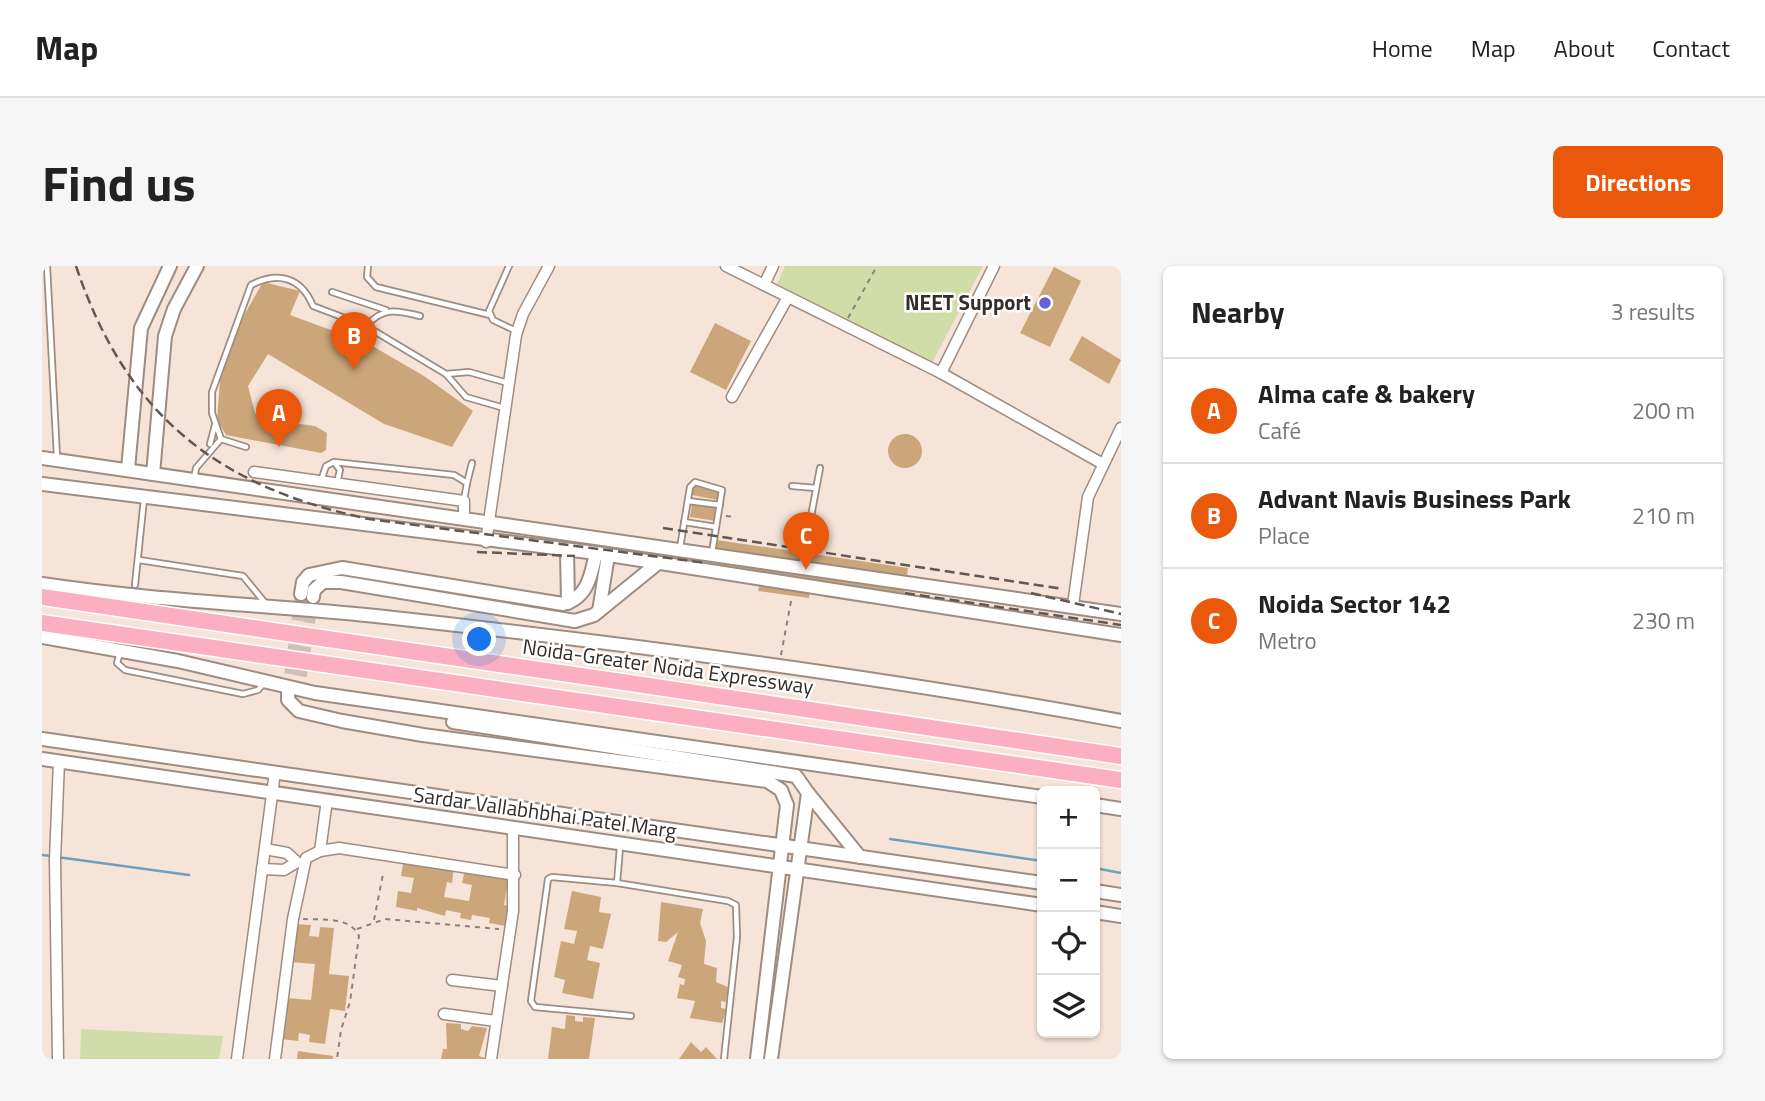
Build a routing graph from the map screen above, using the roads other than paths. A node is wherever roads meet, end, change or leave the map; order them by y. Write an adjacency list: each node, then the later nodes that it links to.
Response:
1 (47, 266): 28 (lane)
2 (170, 266): 33 (street)
3 (197, 266): 35 (street)
4 (368, 266): 14 (lane)
5 (509, 266): 14 (lane)
6 (549, 266): 17 (street)
7 (726, 266): 10 (street)
8 (773, 266): 10 (street)
9 (993, 266): 18 (street)
10 (764, 285): 12 (street)
11 (332, 292): 13 (lane)
12 (788, 297): 18 (street); 21 (street)
13 (387, 310): 15 (lane); 16 (lane)
14 (490, 315): 17 (lane)
15 (420, 316)
16 (366, 326): 19 (lane); 23 (lane)
17 (517, 332): 20 (street)
18 (941, 373): 31 (street)
19 (446, 374): 20 (lane); 22 (lane)
20 (509, 383): 22 (street)
21 (732, 397)
22 (505, 408): 48 (street)
23 (215, 424): 25 (lane); 26 (lane)
24 (1121, 428): 31 (street)
25 (221, 439): 27 (lane); 36 (lane)
26 (210, 444)
27 (246, 447)
28 (50, 459): 33 (street)
29 (334, 462): 37 (lane); 38 (lane); 40 (lane)
30 (472, 463): 38 (lane)
31 (1102, 464): 65 (street)
32 (820, 468): 42 (lane)
33 (128, 469): 35 (street)
34 (254, 472): 37 (street)
35 (153, 474): 36 (street)
36 (194, 480): 47 (street)
37 (321, 481): 40 (street)
38 (467, 483): 44 (lane)
39 (47, 484): 43 (street)
40 (337, 484): 44 (street)
41 (792, 486): 42 (lane)
42 (816, 488): 58 (lane)
43 (144, 494): 51 (street); 56 (lane)
44 (464, 501): 47 (street)
45 (688, 501): 46 (lane); 46 (lane); 49 (lane)
46 (720, 505): 50 (lane)
47 (464, 517): 48 (street)
48 (489, 520): 51 (street); 52 (street)
49 (684, 522): 50 (lane); 52 (lane)
50 (716, 527): 54 (lane)
51 (486, 542): 53 (street)
52 (680, 548): 54 (street)
53 (567, 551): 55 (street); 63 (street)
54 (712, 553): 58 (street)
55 (602, 554): 57 (street); 63 (street); 66 (street)
56 (139, 560): 60 (lane); 64 (lane)
57 (658, 563): 66 (street); 70 (street)
58 (802, 566): 65 (street)
59 (42, 584): 61 (street)
60 (135, 585)
61 (64, 594): 62 (highway, Noida-Greater Noida Expressway); 64 (street); 76 (highway, Noida-Greater Noida Expressway)
62 (42, 597)
63 (568, 603): 66 (street)
64 (266, 604): 74 (street)
65 (1073, 606): 67 (street)
66 (599, 611)
67 (1121, 614)
68 (42, 623): 69 (highway)
69 (62, 633): 71 (street); 73 (street); 79 (highway)
70 (1121, 635)
71 (42, 637)
72 (119, 656): 73 (lane)
73 (264, 682): 82 (street)
74 (1121, 721)
75 (48, 740): 78 (street, Sardar Vallabhbhai Patel Marg)
76 (1121, 756)
77 (52, 761): 80 (street, Sardar Vallabhbhai Patel Marg); 110 (street)
78 (275, 772): 80 (street); 88 (street, Sardar Vallabhbhai Patel Marg)
79 (1121, 780)
80 (272, 792): 83 (street, Sardar Vallabhbhai Patel Marg); 89 (street)
81 (808, 793): 88 (street); 90 (street); 92 (street)
82 (1037, 796)
83 (327, 800): 86 (street, Sardar Vallabhbhai Patel Marg); 91 (street)
84 (1100, 806): 85 (street)
85 (1121, 809)
86 (513, 829): 87 (street, Sardar Vallabhbhai Patel Marg); 97 (street)
87 (621, 842): 94 (street, Sardar Vallabhbhai Patel Marg); 99 (lane)
88 (785, 846): 90 (street, Sardar Vallabhbhai Patel Marg); 94 (street)
89 (265, 849): 93 (street); 95 (street)
90 (800, 849): 92 (street, Sardar Vallabhbhai Patel Marg); 96 (street)
91 (320, 851): 93 (street); 97 (street)
92 (860, 857): 98 (street, Sardar Vallabhbhai Patel Marg)
93 (300, 862): 95 (street); 112 (street)
94 (782, 867): 96 (street, Sardar Vallabhbhai Patel Marg); 115 (street)
95 (262, 869): 111 (street)
96 (797, 869): 102 (street, Sardar Vallabhbhai Patel Marg); 116 (street)
97 (515, 874): 106 (street)
98 (1037, 882)
99 (617, 883): 108 (lane); 114 (lane)
100 (1100, 892): 101 (street)
101 (1121, 895)
102 (1037, 904)
103 (1100, 913): 104 (street)
104 (1121, 916)
105 (452, 980): 106 (street)
106 (502, 986): 109 (street)
107 (444, 1014): 109 (street)
108 (631, 1016)
109 (496, 1021): 113 (street)
110 (58, 1059)
111 (237, 1059)
112 (275, 1059)
113 (491, 1059)
114 (724, 1059)
115 (757, 1059)
116 (771, 1059)

